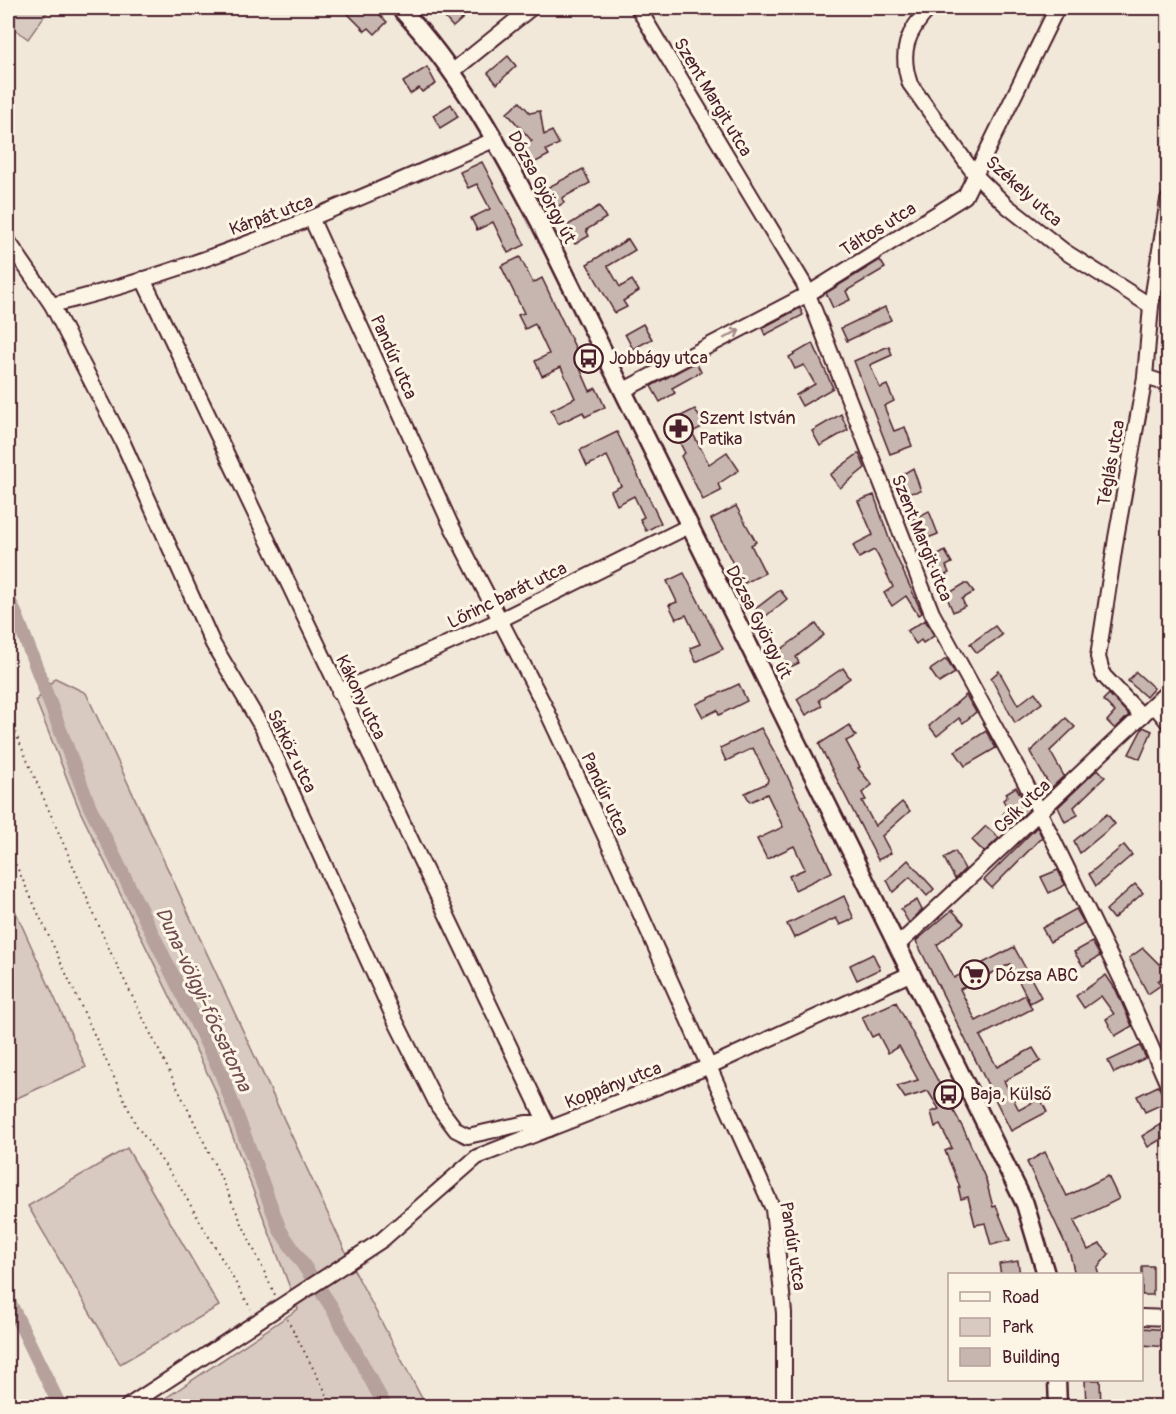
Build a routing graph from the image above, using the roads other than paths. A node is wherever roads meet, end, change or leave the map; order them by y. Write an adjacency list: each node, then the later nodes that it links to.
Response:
1 (400, 8): 6 (main road, Dózsa György út)
2 (531, 8): 6 (street)
3 (638, 8): 13 (street, Szent Margit utca)
4 (930, 8): 8 (street, Székely utca)
5 (1057, 8): 8 (street, Táltos utca)
6 (453, 71): 7 (main road, Dózsa György út)
7 (496, 139): 10 (street, Kárpát utca); 18 (main road, Dózsa György út)
8 (976, 176): 13 (street, Táltos utca); 15 (street, Székely utca)
9 (1168, 200): 15 (street, Téglás utca)
10 (312, 220): 12 (street, Kárpát utca); 20 (street, Pandúr utca)
11 (8, 241): 14 (street)
12 (142, 279): 14 (street, Kárpát utca); 22 (street, Kákony utca)
13 (808, 294): 18 (street, Táltos utca, one-way to 13); 26 (street, Szent Margit utca)
14 (52, 305): 31 (street, Sárköz utca)
15 (1151, 306): 16 (street, Téglás utca)
16 (1145, 377): 17 (street); 24 (street, Téglás utca)
17 (1168, 384)
18 (624, 390): 19 (main road, Dózsa György út)
19 (688, 526): 20 (street, Lőrinc barát utca); 27 (main road, Dózsa György út)
20 (500, 620): 22 (street, Lőrinc barát utca); 29 (street, Pandúr utca)
21 (1168, 691): 23 (street, Csík utca)
22 (339, 692): 31 (street, Kákony utca)
23 (1154, 705): 24 (street, Csík utca); 25 (street)
24 (1142, 716): 26 (street, Csík utca)
25 (1168, 722)
26 (1040, 814): 27 (street, Csík utca); 30 (street, Szent Margit utca)
27 (898, 945): 28 (main road, Dózsa György út)
28 (912, 973): 29 (street, Koppány utca); 32 (main road, Dózsa György út)
29 (710, 1066): 31 (street, Koppány utca); 37 (street, Pandúr utca)
30 (1168, 1085)
31 (547, 1126): 36 (street, Koppány utca)
32 (1045, 1273)
33 (1143, 1317): 34 (street)
34 (1168, 1318)
35 (1057, 1381): 38 (main road)
36 (128, 1407)
37 (784, 1407)
38 (1058, 1407)

